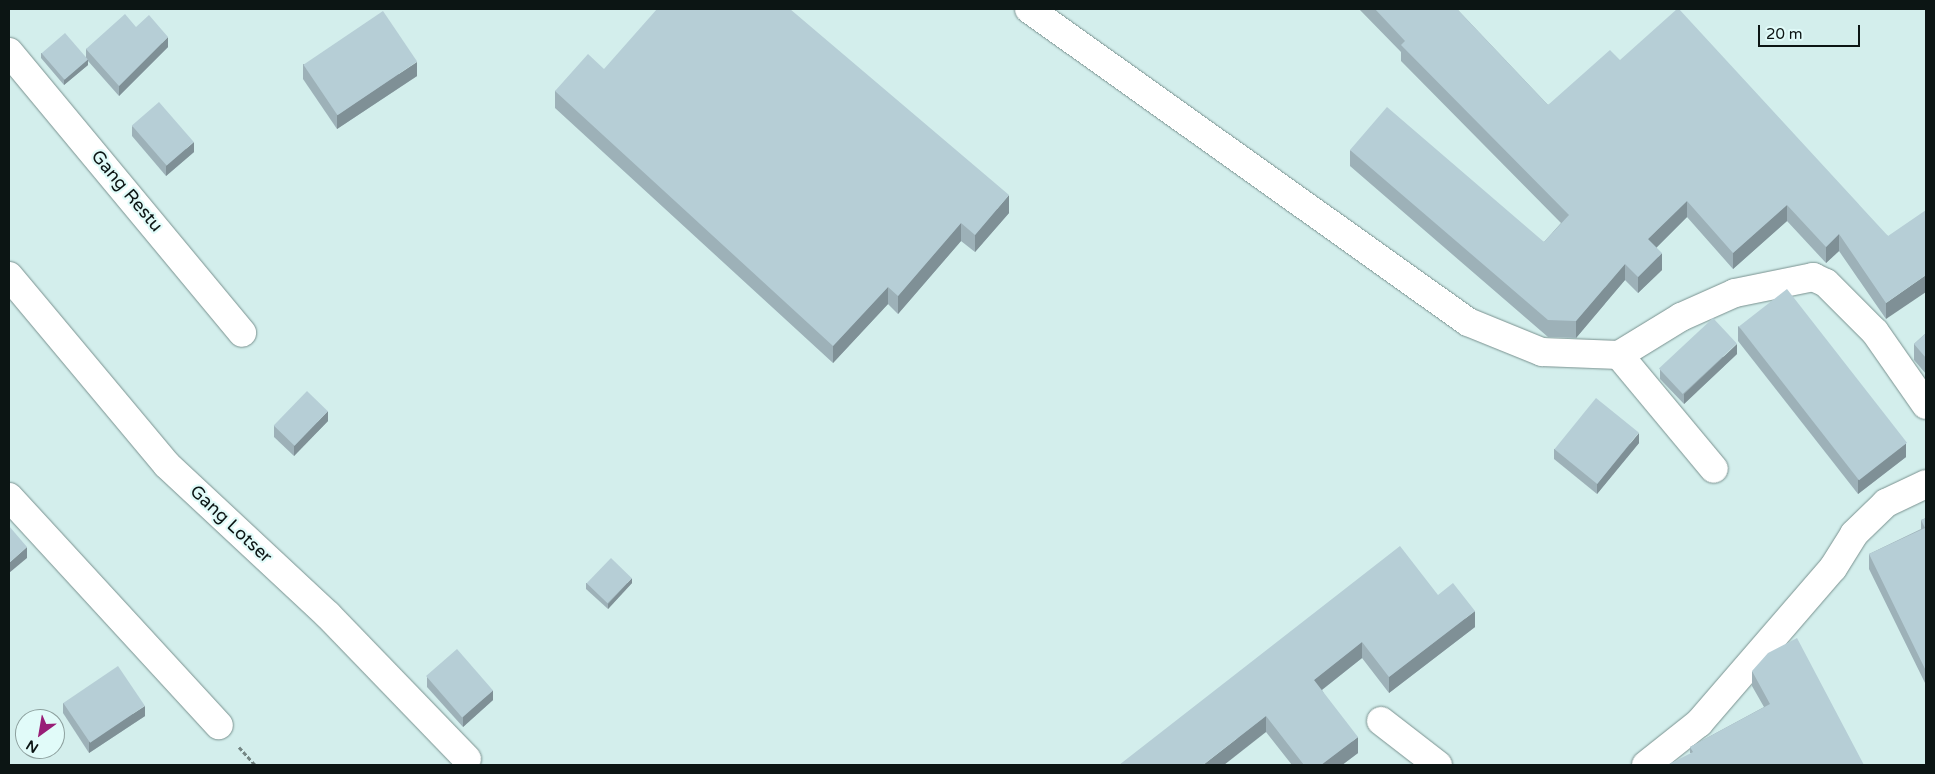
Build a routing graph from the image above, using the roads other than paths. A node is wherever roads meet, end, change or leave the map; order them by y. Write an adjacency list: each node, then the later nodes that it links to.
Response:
1 (1028, 9): 5 (street)
2 (9, 52): 4 (street, Gang Restu)
3 (9, 276): 12 (street, Gang Lotser)
4 (242, 333)
5 (1619, 355): 6 (street); 7 (street)
6 (1926, 405)
7 (1714, 468)
8 (1926, 484): 14 (street)
9 (9, 497): 11 (street)
10 (1382, 721): 13 (street)
11 (219, 725)
12 (467, 759)
13 (1438, 765)
14 (1646, 765)

